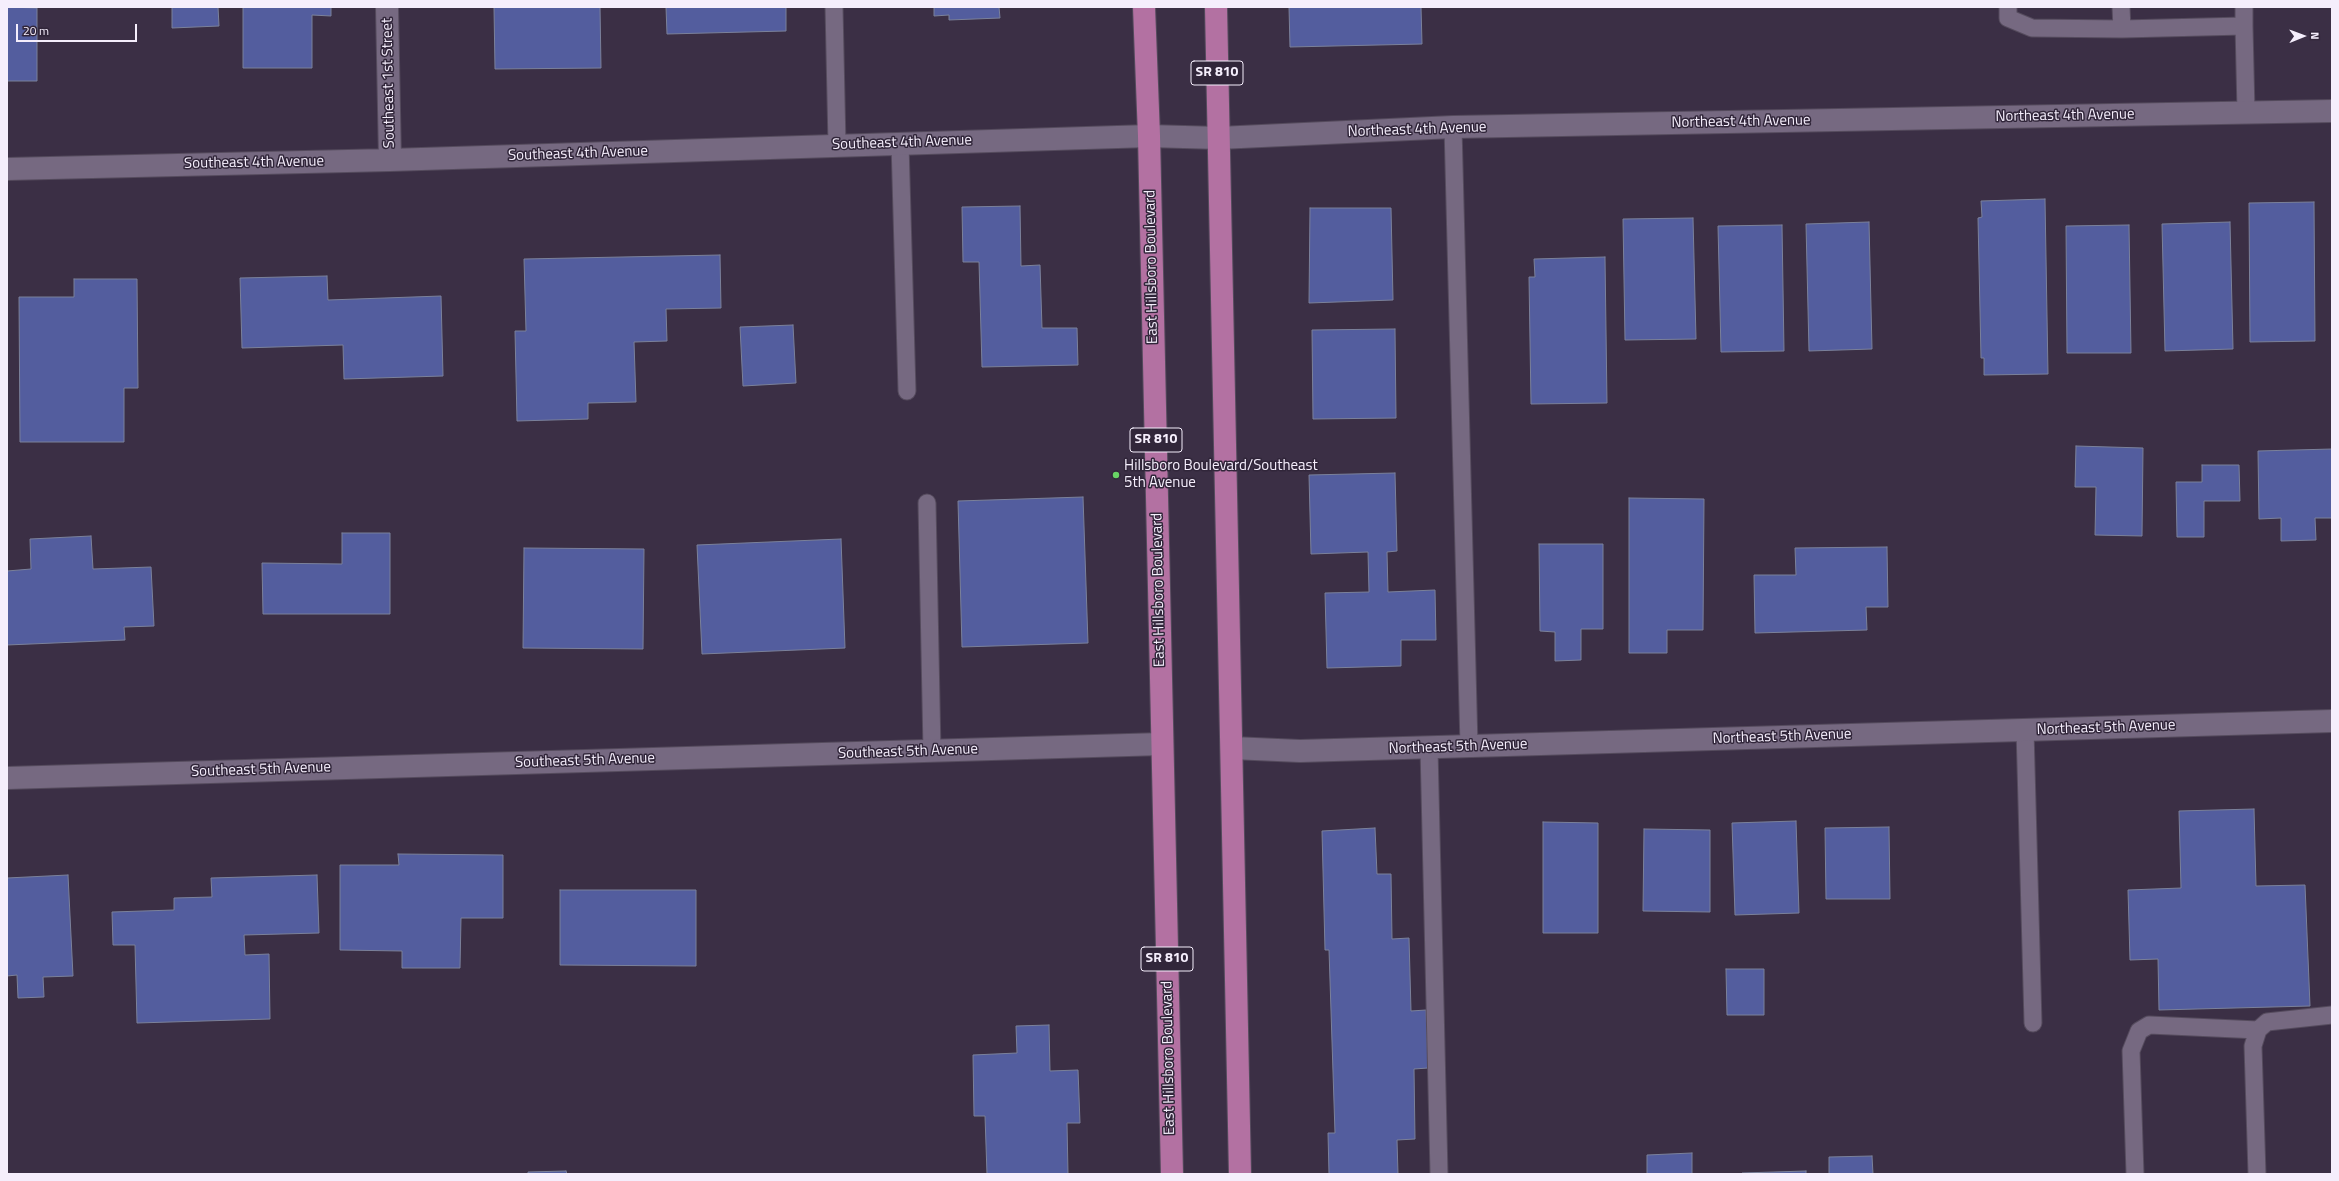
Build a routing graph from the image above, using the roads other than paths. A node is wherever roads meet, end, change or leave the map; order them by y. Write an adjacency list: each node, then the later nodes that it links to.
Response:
1 (387, 7): 17 (street, Southeast 1st Street)
2 (834, 7): 16 (lane)
3 (1144, 7): 13 (main road, East Hillsboro Boulevard / SR 810)
4 (1216, 7): 14 (main road, SR 810)
5 (2008, 7): 9 (lane)
6 (2122, 7): 9 (lane)
7 (2244, 7): 8 (lane)
8 (2244, 26): 9 (lane); 11 (lane)
9 (2122, 29)
10 (2332, 111): 11 (street, Northeast 4th Avenue)
11 (2246, 112): 12 (street, Northeast 4th Avenue)
12 (1454, 127): 14 (street, Northeast 4th Avenue); 24 (lane)
13 (1149, 136): 14 (street, Northeast 4th Avenue); 15 (street, Southeast 4th Avenue); 23 (main road, East Hillsboro Boulevard / SR 810)
14 (1219, 138): 25 (main road, SR 810)
15 (900, 142): 16 (street, Southeast 4th Avenue); 19 (lane)
16 (837, 145): 17 (street, Southeast 4th Avenue)
17 (390, 160): 18 (street, Southeast 4th Avenue)
18 (7, 169)
19 (907, 390)
20 (927, 503): 27 (lane)
21 (2332, 721): 22 (street, Northeast 5th Avenue)
22 (2025, 730): 24 (street, Northeast 5th Avenue); 30 (lane)
23 (1162, 744): 27 (street, Southeast 5th Avenue); 32 (main road, East Hillsboro Boulevard / SR 810)
24 (1469, 746): 26 (street, Northeast 5th Avenue)
25 (1232, 748): 26 (street, Northeast 5th Avenue); 33 (main road, SR 810)
26 (1429, 748): 34 (lane)
27 (932, 751): 28 (street, Southeast 5th Avenue)
28 (7, 778)
29 (2332, 1015): 31 (lane)
30 (2032, 1023)
31 (2258, 1030): 35 (lane); 36 (lane)
32 (1172, 1174)
33 (1240, 1174)
34 (1439, 1174)
35 (2135, 1174)
36 (2257, 1174)

